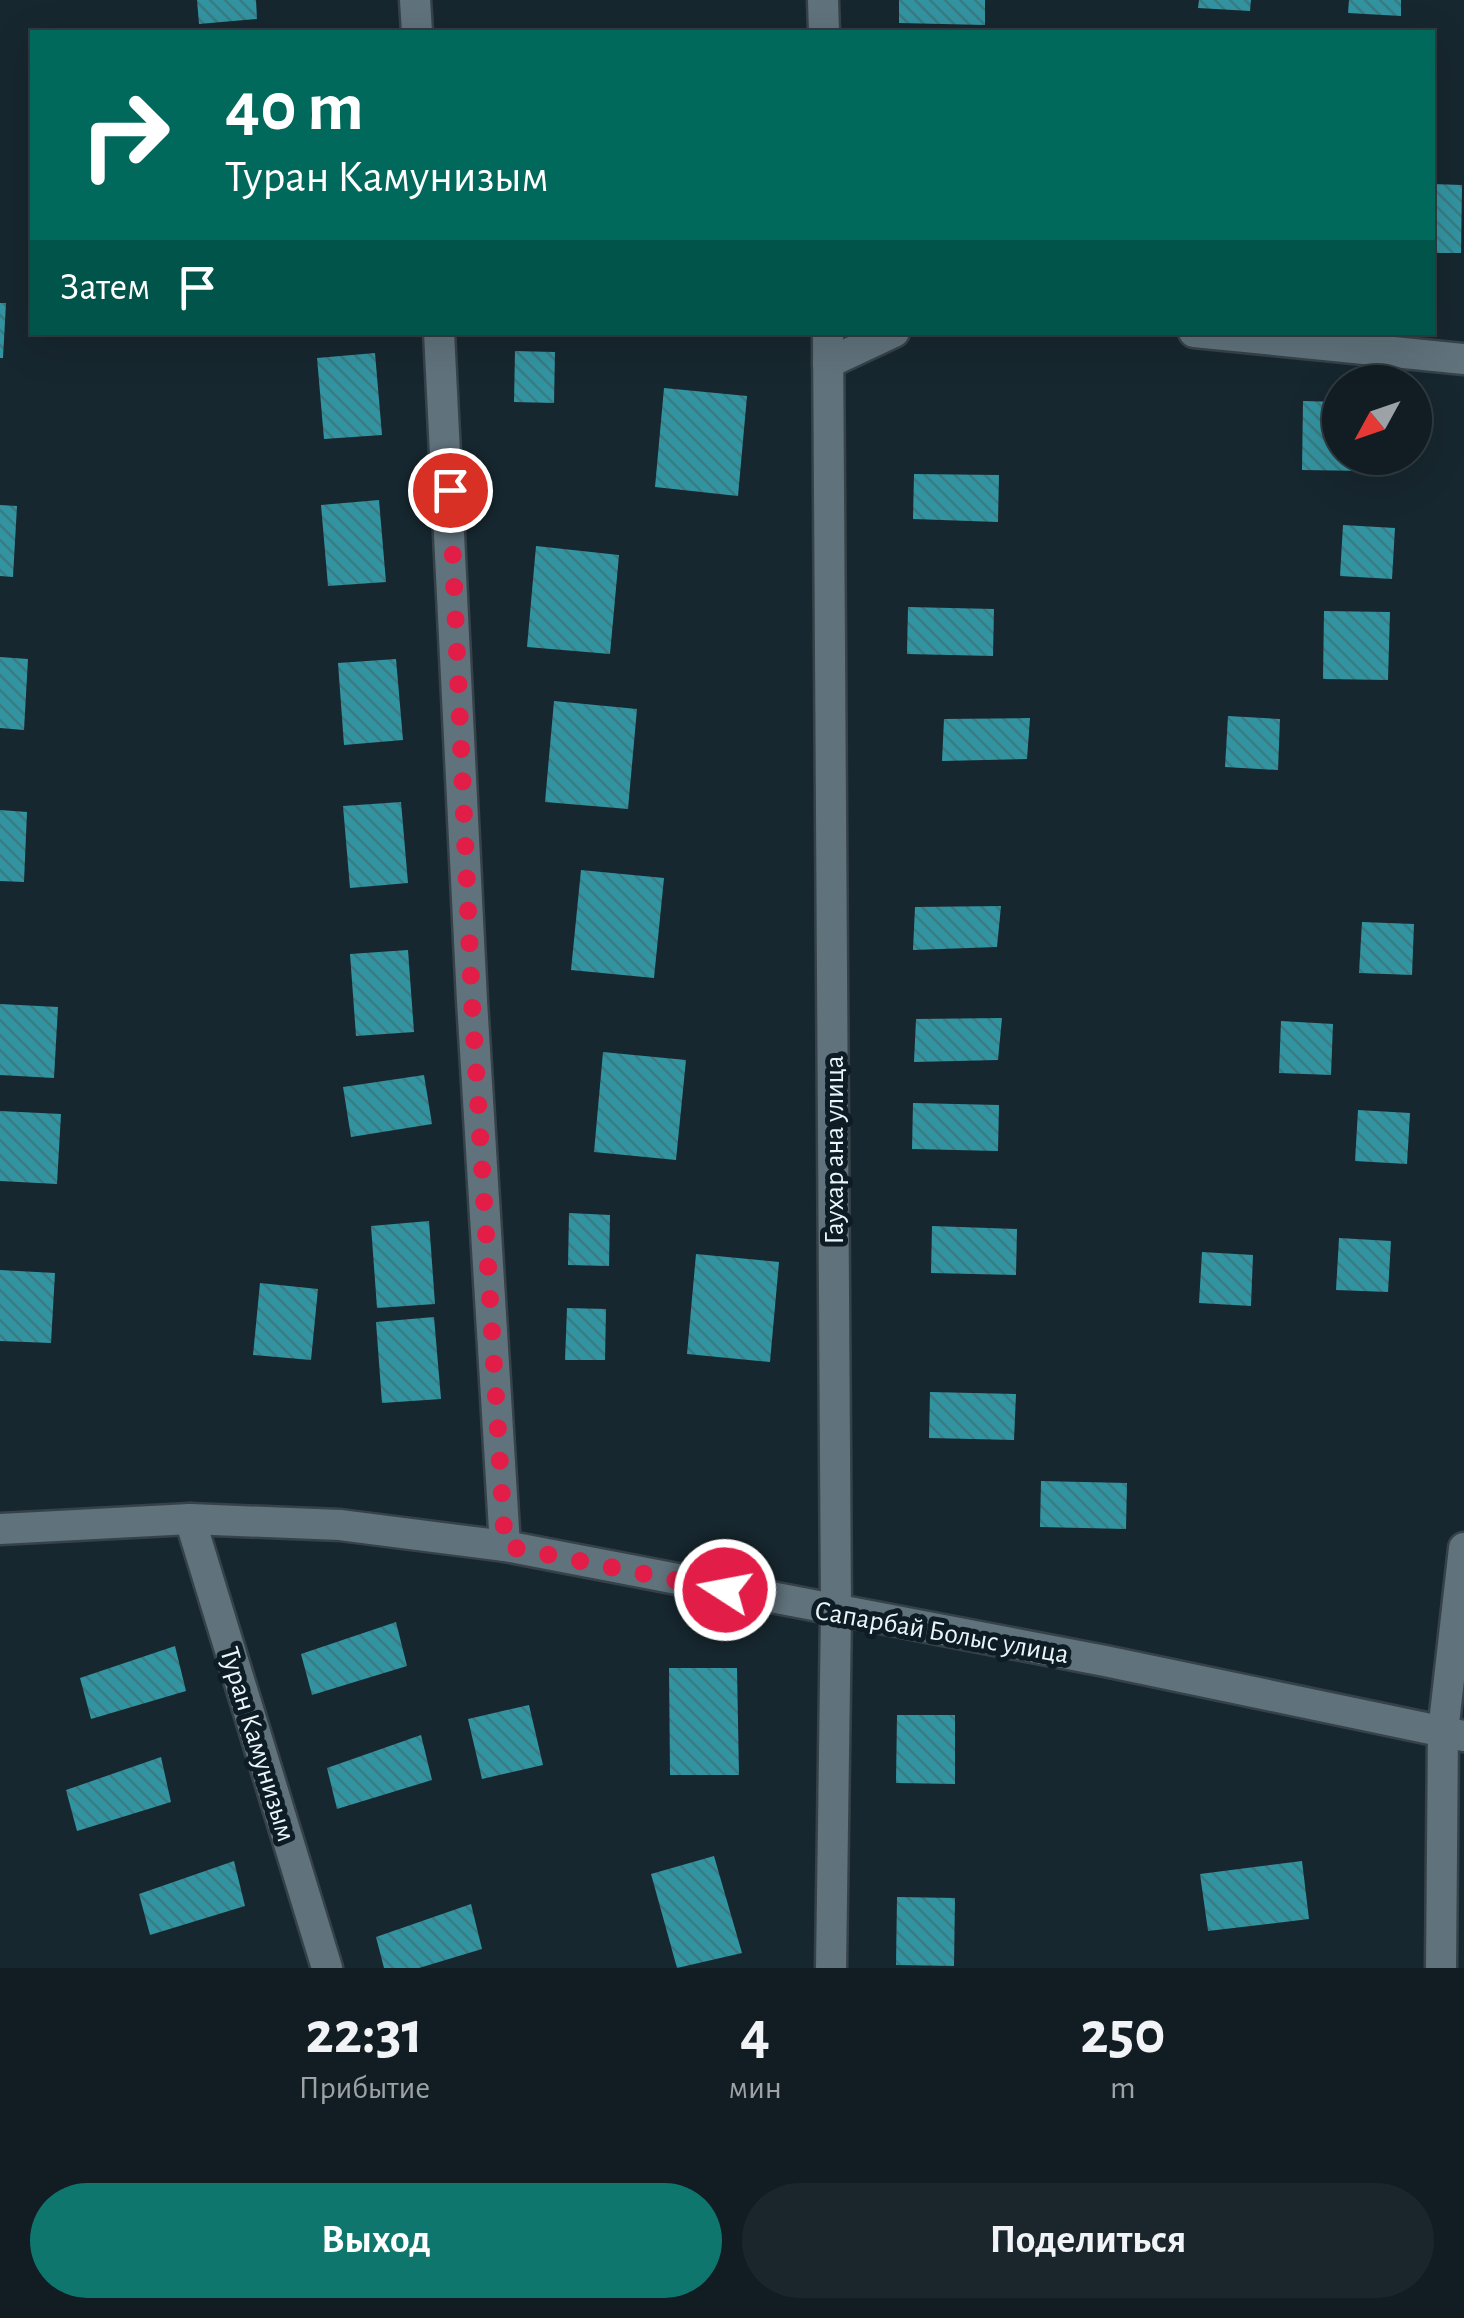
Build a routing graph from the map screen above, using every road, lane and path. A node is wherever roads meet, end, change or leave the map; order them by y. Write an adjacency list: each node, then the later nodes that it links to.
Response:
1 (415, 0): 3 (street)
2 (823, 0): 4 (street)
3 (417, 30)
4 (824, 30)
5 (439, 335): 12 (street)
6 (882, 335): 8 (street)
7 (1224, 335): 9 (street)
8 (828, 348): 14 (street, Гаухар ана улица)
9 (1464, 359)
10 (190, 1519): 11 (street, Сапарбай Болыс улица); 12 (street, Сапарбай Болыс улица); 16 (street, Туран Камунизым)
11 (0, 1529)
12 (505, 1546): 14 (street, Сапарбай Болыс улица)
13 (1464, 1548): 15 (street)
14 (836, 1612): 15 (street, Сапарбай Болыс улица); 17 (street, Гаухар ана улица)
15 (1454, 1734): 18 (street)
16 (327, 1968)
17 (831, 1968)
18 (1441, 1968)

